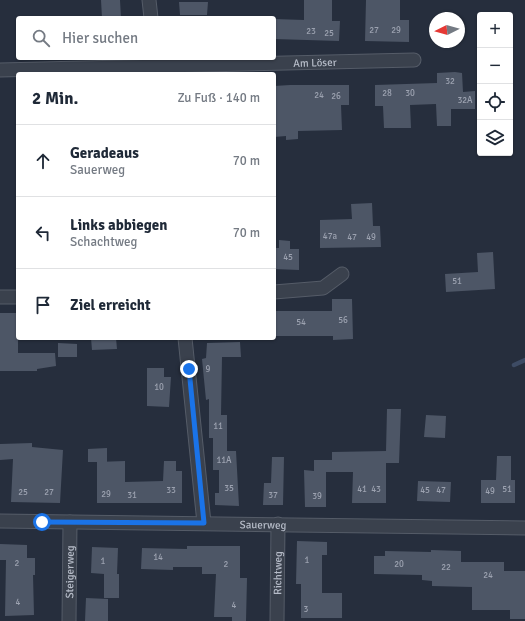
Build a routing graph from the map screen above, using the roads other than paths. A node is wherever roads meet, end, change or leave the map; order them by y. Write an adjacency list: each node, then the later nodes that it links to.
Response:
1 (150, 0): 2 (street)
2 (151, 16)
3 (414, 60): 4 (street, Am Löser)
4 (156, 66): 5 (street, Am Löser)
5 (0, 70)
6 (342, 274): 7 (street)
7 (276, 292)
8 (0, 297): 9 (street)
9 (16, 297)
10 (186, 340): 13 (street)
11 (0, 521): 12 (street, Sauerweg)
12 (70, 522): 13 (street, Sauerweg); 16 (street, Steigerweg)
13 (204, 523): 14 (street, Sauerweg)
14 (278, 524): 15 (street, Sauerweg); 17 (street, Richtweg)
15 (525, 528)
16 (69, 621)
17 (277, 621)

